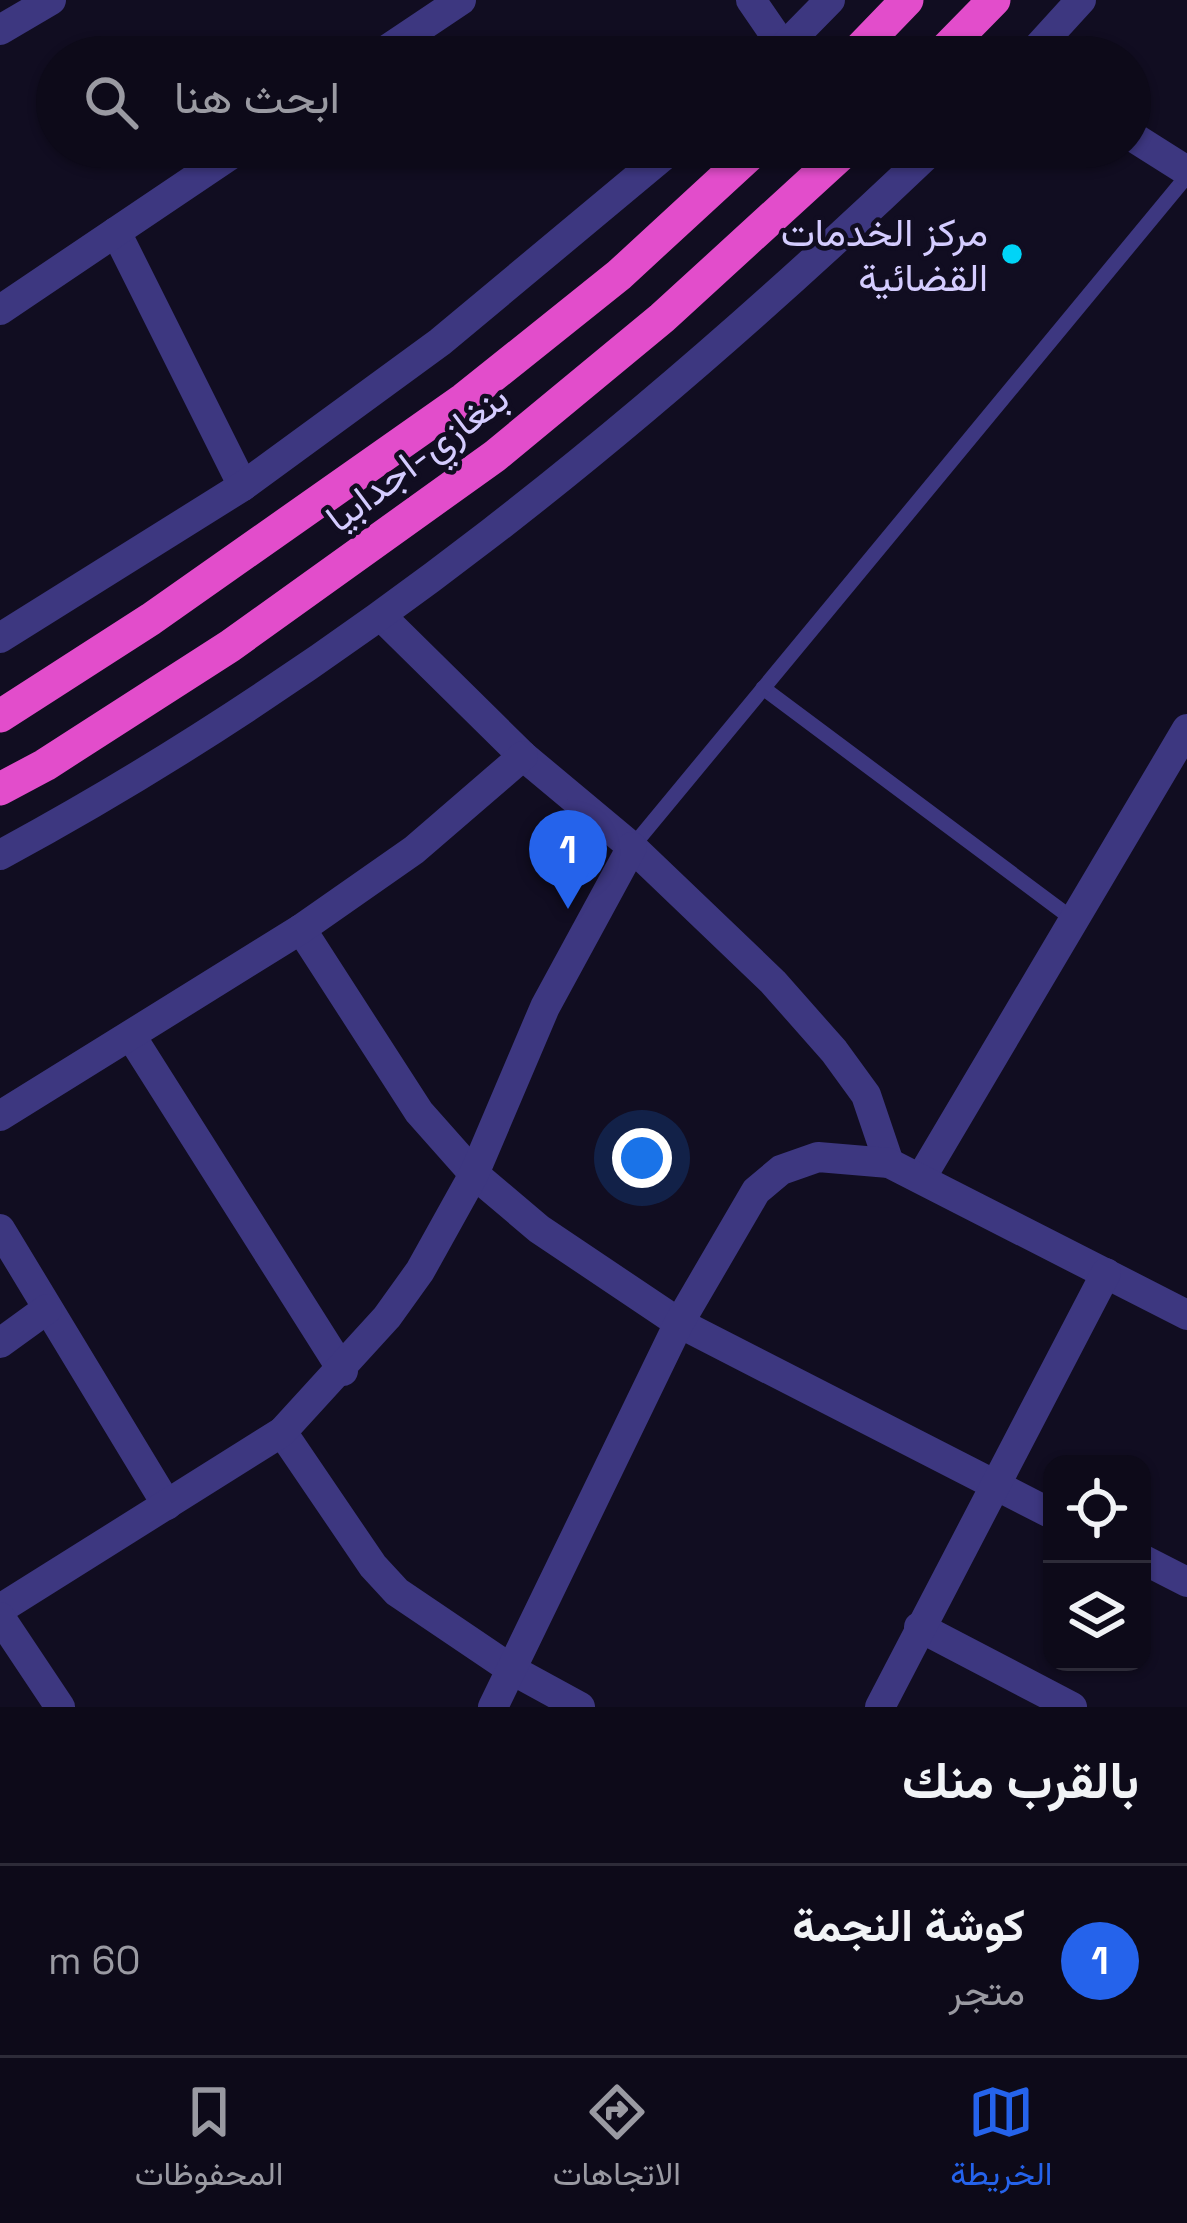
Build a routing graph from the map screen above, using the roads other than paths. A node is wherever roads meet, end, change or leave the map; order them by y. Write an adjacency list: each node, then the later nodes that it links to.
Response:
1 (51, 0): 8 (street)
2 (461, 0): 9 (street)
3 (751, 0): 10 (street)
4 (830, 0): 11 (street)
5 (907, 0): 12 (highway)
6 (994, 0): 13 (highway)
7 (1081, 0): 14 (street)
8 (0, 31)
9 (407, 36)
10 (770, 36)
11 (795, 36)
12 (872, 36)
13 (959, 36)
14 (1048, 36)
15 (1151, 149): 21 (street)
16 (211, 168): 22 (street)
17 (649, 168): 24 (street)
18 (735, 168): 28 (highway, بنغازي-اجدابيا)
19 (826, 168): 31 (highway, بنغازي-اجدابيا)
20 (912, 168): 25 (street)
21 (1187, 174): 27 (lane)
22 (116, 232): 23 (street); 24 (street)
23 (0, 310)
24 (243, 486): 26 (street)
25 (382, 617): 30 (street); 33 (street)
26 (0, 638)
27 (763, 688): 32 (lane); 34 (lane)
28 (0, 716)
29 (1187, 729): 34 (street)
30 (524, 756): 32 (street); 35 (street)
31 (0, 789)
32 (632, 847): 38 (street); 39 (street)
33 (0, 855)
34 (1074, 920): 40 (street)
35 (301, 929): 36 (street); 39 (street)
36 (130, 1036): 37 (street); 47 (street)
37 (0, 1116)
38 (889, 1162): 40 (street); 45 (street)
39 (474, 1174): 45 (street); 47 (street)
40 (921, 1178): 42 (street)
41 (0, 1229): 43 (street)
42 (1106, 1274): 44 (street); 49 (street)
43 (47, 1309): 46 (street); 50 (street)
44 (1187, 1315)
45 (679, 1323): 49 (street); 56 (street)
46 (0, 1343)
47 (343, 1371): 48 (street)
48 (283, 1432): 50 (street); 56 (street)
49 (993, 1484): 51 (street); 55 (street)
50 (167, 1505): 54 (street)
51 (1043, 1509)
52 (1150, 1563): 53 (street)
53 (1187, 1582)
54 (0, 1613): 57 (street)
55 (920, 1627): 60 (street); 61 (street)
56 (514, 1671): 58 (street); 59 (street)
57 (60, 1707)
58 (494, 1707)
59 (580, 1707)
60 (880, 1707)
61 (1072, 1707)

